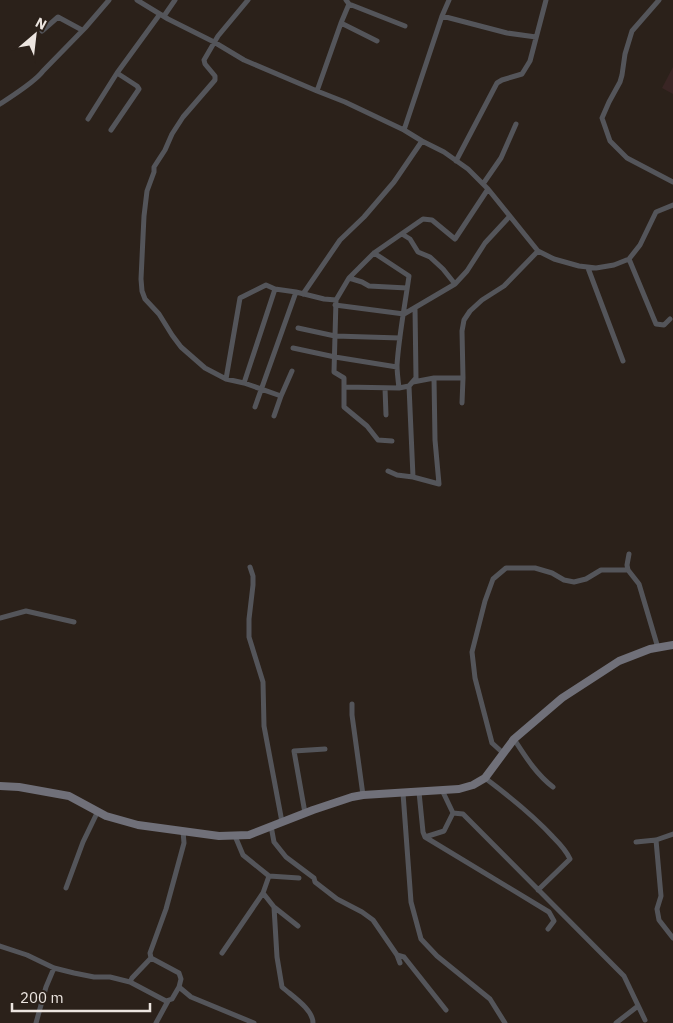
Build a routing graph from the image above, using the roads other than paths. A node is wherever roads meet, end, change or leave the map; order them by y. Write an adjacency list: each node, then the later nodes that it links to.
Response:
1 (108, 0): 13 (street)
2 (136, 0): 9 (street)
3 (175, 0): 9 (street)
4 (248, 0): 17 (street)
5 (449, 0): 10 (street)
6 (546, 0): 15 (street)
7 (659, 0): 27 (street)
8 (347, 2): 11 (street); 12 (street)
9 (162, 15): 17 (street); 18 (street)
10 (442, 16): 15 (street); 24 (street)
11 (341, 23): 16 (street); 19 (street)
12 (405, 26)
13 (82, 30): 14 (street); 20 (street)
14 (42, 31)
15 (536, 37): 26 (street)
16 (377, 41)
17 (214, 42): 19 (street); 57 (street)
18 (117, 72): 21 (street); 23 (street)
19 (317, 91): 24 (street)
20 (0, 104)
21 (88, 120)
22 (516, 124): 28 (street)
23 (111, 130)
24 (404, 130): 25 (street)
25 (422, 141): 26 (street); 42 (street)
26 (456, 161): 28 (street)
27 (673, 182)
28 (483, 184): 29 (street)
29 (488, 189): 31 (street); 32 (street)
30 (673, 205): 35 (street)
31 (510, 216): 33 (street); 38 (street)
32 (402, 234): 34 (street); 38 (street)
33 (538, 251): 36 (street); 56 (street)
34 (374, 253): 37 (street); 40 (street)
35 (629, 259): 36 (street); 46 (street)
36 (588, 268): 52 (street)
37 (349, 278): 40 (street); 43 (street)
38 (455, 284): 44 (street)
39 (275, 288): 41 (street); 57 (street); 58 (street)
40 (407, 288): 45 (street)
41 (296, 292): 42 (street); 63 (street)
42 (303, 294): 43 (street)
43 (335, 303): 45 (street); 48 (street)
44 (415, 308): 45 (street); 59 (street)
45 (404, 314): 49 (street)
46 (670, 319)
47 (298, 328): 48 (street)
48 (335, 336): 49 (street); 51 (street)
49 (400, 338): 53 (street)
50 (293, 348): 51 (street)
51 (335, 357): 53 (street); 60 (street)
52 (624, 362)
53 (397, 367): 62 (street)
54 (292, 371): 64 (street)
55 (434, 378): 56 (street); 59 (street); 71 (street)
56 (463, 378): 65 (street)
57 (226, 379): 58 (street)
58 (244, 383): 63 (street)
59 (411, 384): 62 (street); 71 (street)
60 (344, 387): 61 (street); 69 (street)
61 (385, 388): 62 (street); 67 (street)
62 (399, 388)
63 (261, 389): 64 (street); 66 (street)
64 (281, 396): 68 (street)
65 (462, 403)
66 (255, 407)
67 (386, 415)
68 (274, 416)
69 (392, 441)
70 (388, 471): 71 (street)
71 (413, 476)
72 (629, 554): 74 (street)
73 (250, 567): 93 (street)
74 (628, 570): 78 (street); 82 (street)
75 (0, 618): 76 (street)
76 (74, 622)
77 (673, 644): 78 (main road)
78 (658, 648): 80 (main road)
79 (352, 704): 89 (street)
80 (514, 739): 82 (main road); 85 (street)
81 (325, 749): 91 (street)
82 (503, 753): 83 (main road)
83 (485, 778): 86 (main road); 104 (street)
84 (0, 786): 90 (main road)
85 (553, 787)
86 (442, 790): 87 (main road); 92 (street)
87 (420, 792): 88 (main road); 98 (street)
88 (403, 793): 89 (main road); 126 (street)
89 (363, 795): 91 (main road)
90 (98, 811): 95 (main road); 103 (street)
91 (305, 813): 93 (main road)
92 (453, 813): 98 (street); 104 (street)
93 (282, 822): 94 (main road)
94 (271, 826): 97 (main road); 112 (street)
95 (183, 832): 97 (main road); 113 (street)
96 (673, 834): 99 (street)
97 (235, 836): 101 (street)
98 (425, 838): 108 (street)
99 (656, 840): 100 (street); 109 (street)
100 (636, 842)
101 (269, 876): 102 (street); 105 (street)
102 (299, 878)
103 (66, 888)
104 (538, 890): 119 (street)
105 (263, 893): 106 (street); 111 (street)
106 (274, 907): 107 (street); 125 (street)
107 (298, 926)
108 (548, 929)
109 (673, 938)
110 (0, 946): 115 (street)
111 (222, 953)
112 (398, 954): 114 (street); 120 (street)
113 (150, 958): 116 (street); 117 (street)
114 (400, 963)
115 (54, 968): 116 (street); 122 (street)
116 (130, 982): 118 (street)
117 (179, 987): 118 (street); 124 (street)
118 (168, 1001): 123 (street)
119 (638, 1006): 121 (street); 127 (street)
120 (446, 1010)
121 (645, 1020)
122 (36, 1023)
123 (156, 1023)
124 (254, 1023)
125 (314, 1023)
126 (505, 1023)
127 (616, 1023)

